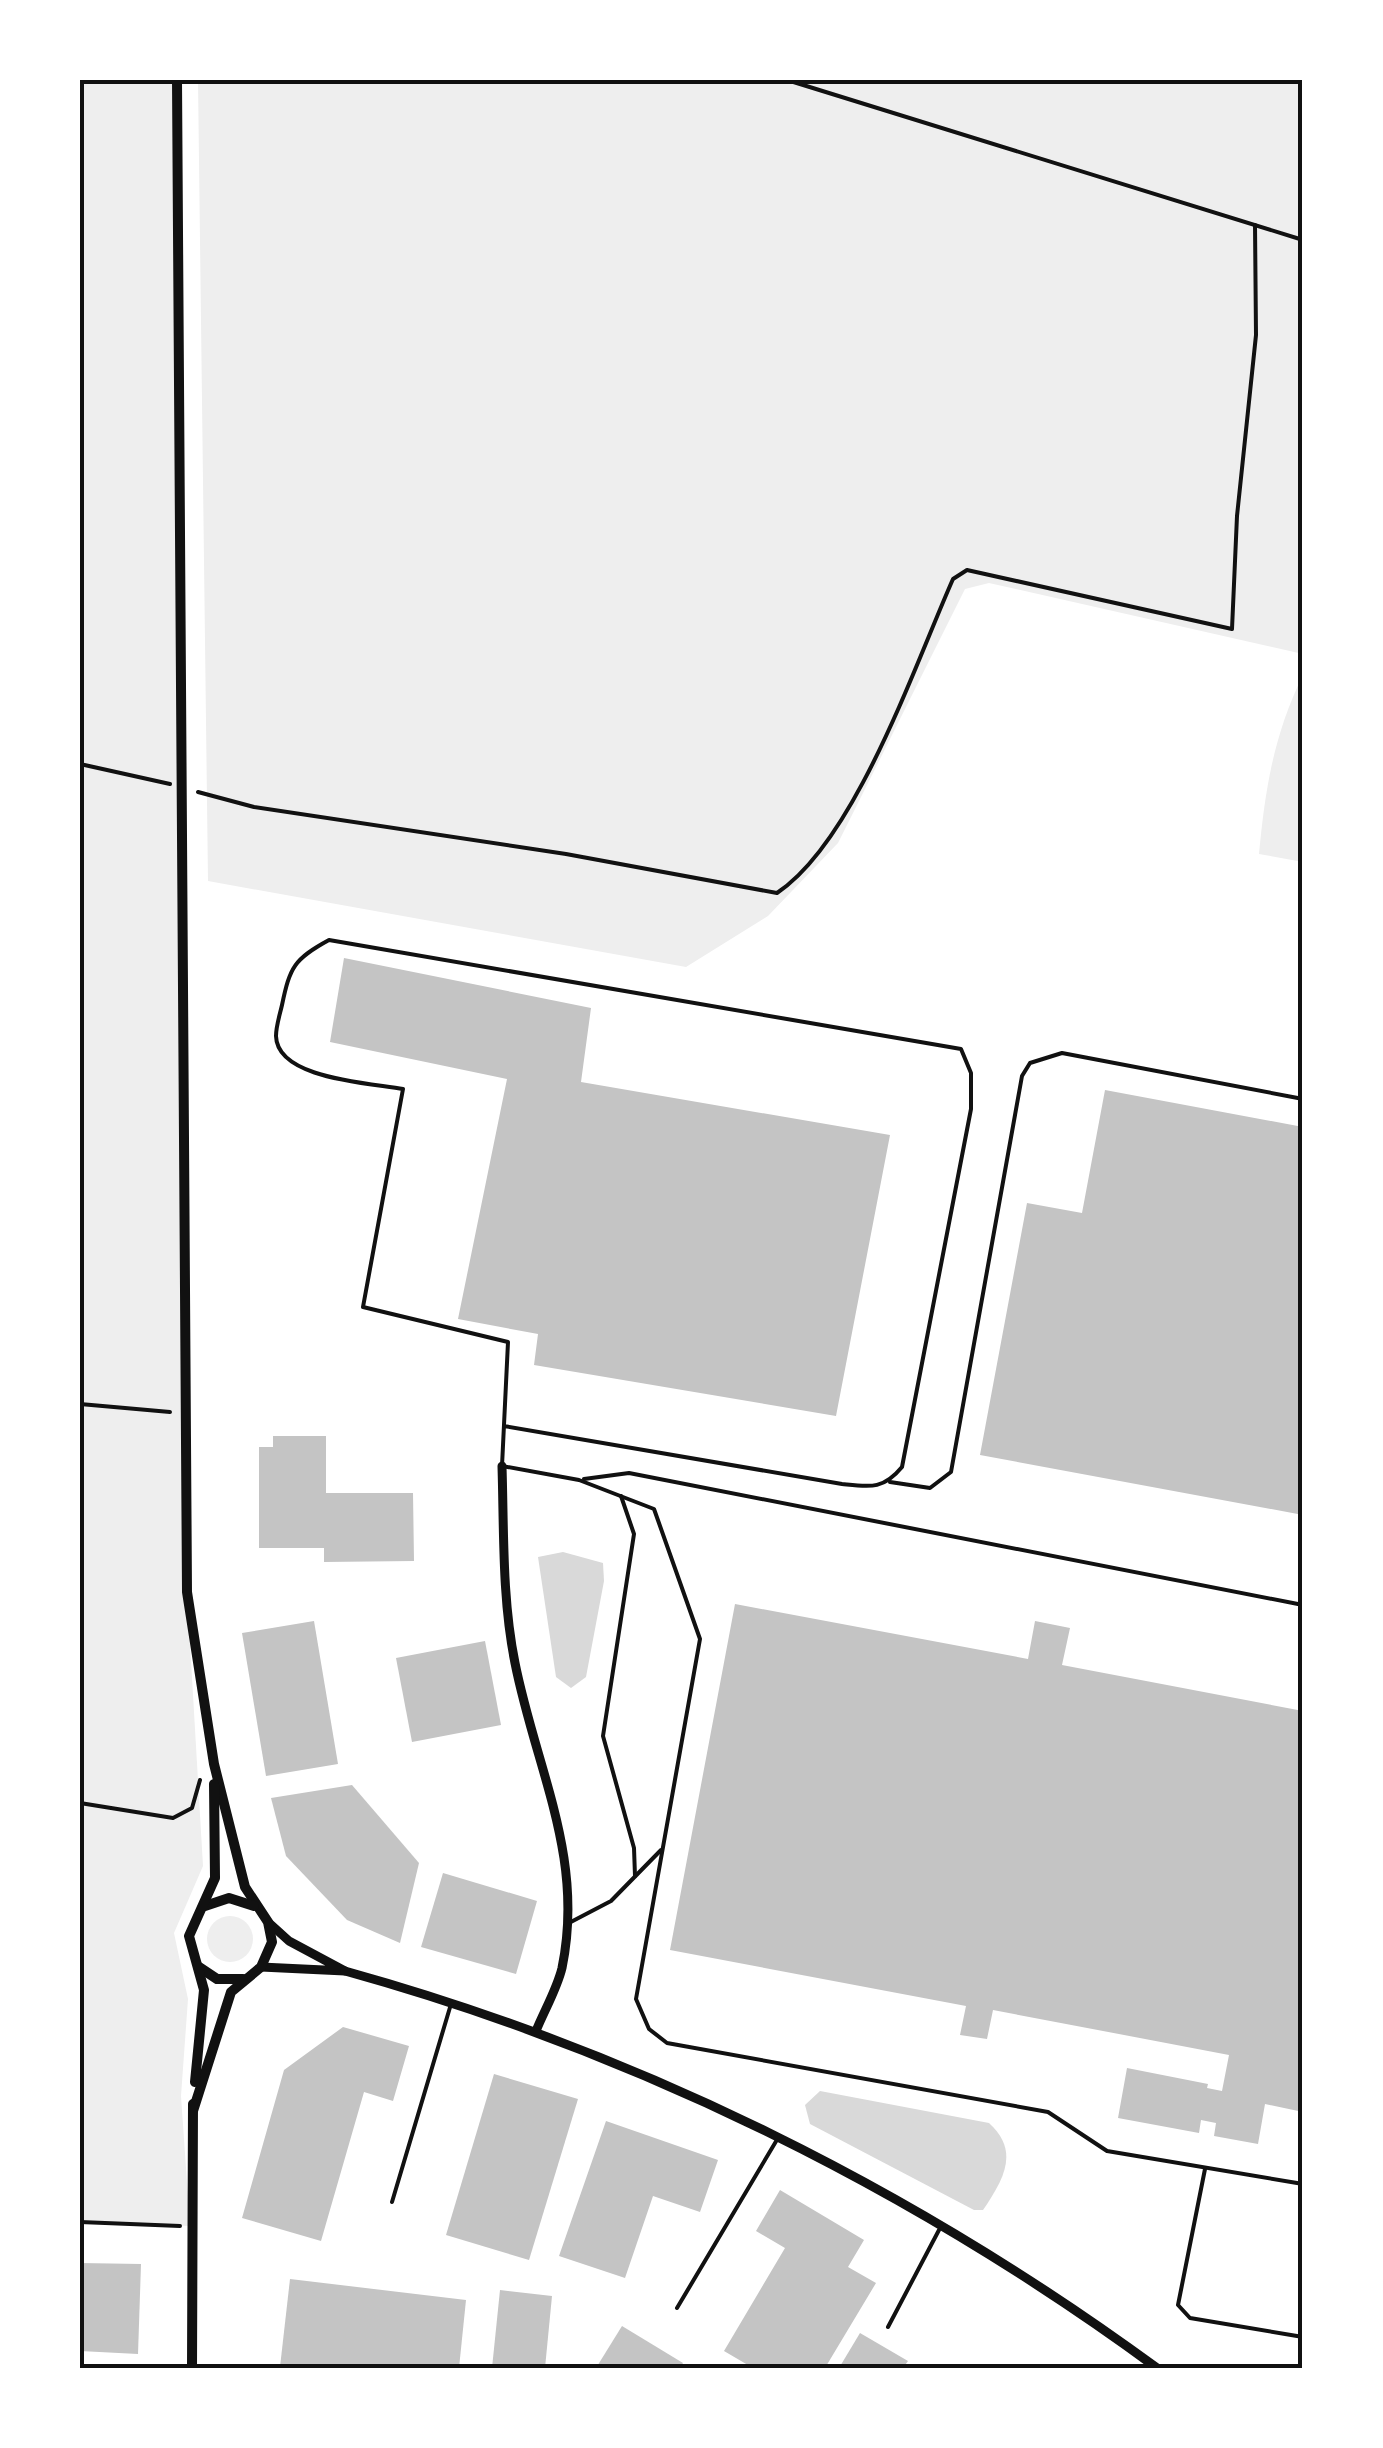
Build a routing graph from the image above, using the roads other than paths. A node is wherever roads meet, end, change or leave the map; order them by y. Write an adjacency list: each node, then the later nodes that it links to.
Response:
1 (177, 80): 9 (street)
2 (1303, 1099): 6 (lane)
3 (504, 1426): 4 (lane); 6 (lane); 6 (lane)
4 (502, 1466): 5 (lane); 15 (street)
5 (579, 1480): 7 (lane); 8 (lane)
6 (890, 1482)
7 (620, 1496): 10 (lane); 11 (lane)
8 (1303, 1606)
9 (214, 1764): 12 (street); 13 (street)
10 (663, 1848): 11 (lane); 24 (lane)
11 (634, 1876): 15 (lane)
12 (255, 1906): 13 (street); 14 (street)
13 (204, 1907): 16 (street)
14 (268, 1922): 17 (street); 18 (street)
15 (568, 1924): 21 (street)
16 (196, 1962): 19 (street); 22 (street)
17 (261, 1967): 18 (street); 19 (street)
18 (345, 1971): 20 (street)
19 (244, 1978): 22 (street)
20 (451, 2004): 21 (street); 26 (lane)
21 (536, 2031): 23 (street)
22 (193, 2111): 31 (street)
23 (778, 2138): 27 (street); 28 (lane)
24 (1205, 2168): 25 (lane); 30 (lane)
25 (1303, 2184)
26 (392, 2202)
27 (942, 2224): 29 (lane); 32 (street)
28 (677, 2308)
29 (888, 2328)
30 (1303, 2336)
31 (192, 2368)
32 (1157, 2368)

